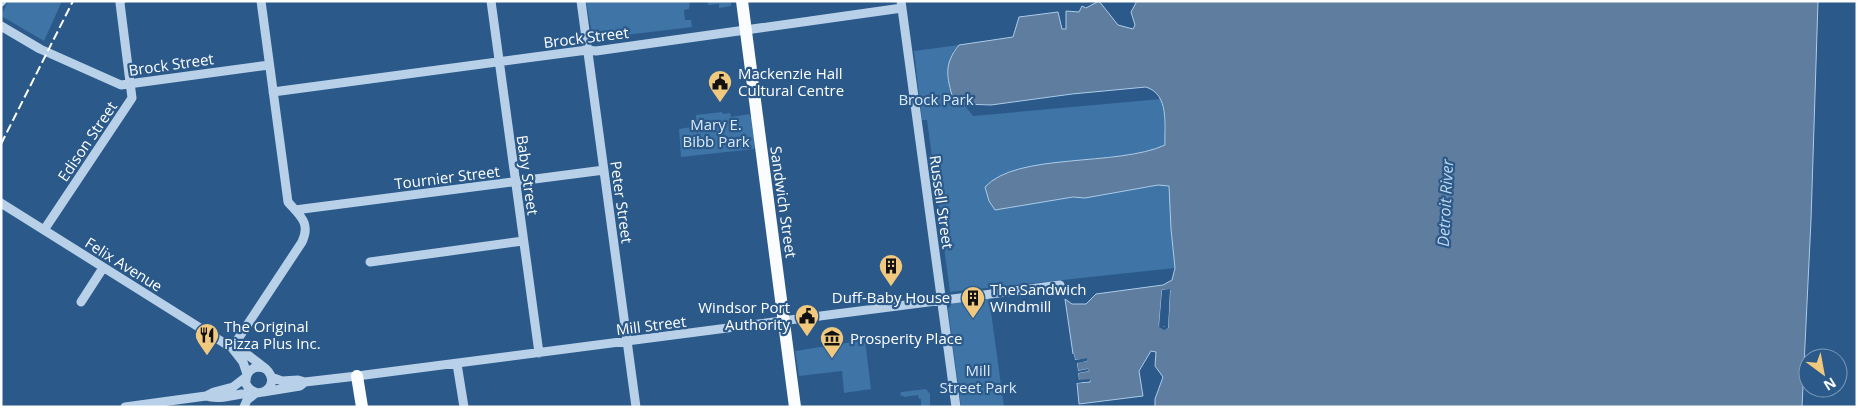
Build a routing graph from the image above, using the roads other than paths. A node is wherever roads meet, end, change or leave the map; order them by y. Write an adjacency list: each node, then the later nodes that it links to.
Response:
1 (121, 1): 12 (street, Edison Street)
2 (261, 1): 11 (street)
3 (491, 1): 10 (street, Baby Street)
4 (581, 1): 9 (street, Peter Street)
5 (742, 1): 8 (main road, Sandwich Street)
6 (902, 5): 8 (street, Brock Street); 23 (street, Russell Street)
7 (1, 26): 12 (street, Brock Street)
8 (746, 29): 9 (street, Brock Street); 25 (main road, Sandwich Street)
9 (588, 50): 10 (street, Brock Street); 14 (street, Peter Street)
10 (499, 62): 13 (street, Brock Street); 15 (street, Baby Street)
11 (269, 65): 12 (street, Brock Street); 13 (street)
12 (130, 84): 18 (street, Edison Street)
13 (273, 92): 17 (street)
14 (604, 170): 15 (street, Tournier Street); 26 (street, Peter Street)
15 (515, 182): 17 (street, Tournier Street); 19 (street, Baby Street)
16 (1, 203): 18 (street, Felix Avenue)
17 (295, 210): 27 (street)
18 (44, 230): 21 (street, Felix Avenue)
19 (523, 241): 20 (street); 28 (street, Baby Street)
20 (370, 262)
21 (104, 268): 24 (street); 27 (street, Felix Avenue)
22 (1060, 285): 23 (street, Mill Street)
23 (942, 300): 25 (street, Mill Street); 43 (street, Russell Street)
24 (81, 302)
25 (784, 322): 26 (street, Mill Street); 42 (main road, Sandwich Street)
26 (627, 342): 28 (street, Mill Street); 41 (street, Peter Street)
27 (232, 348): 30 (street, Felix Avenue); 31 (street, Felix Avenue)
28 (539, 353): 29 (street, Mill Street)
29 (457, 364): 32 (street, Mill Street); 40 (street)
30 (268, 373): 31 (street); 33 (street, Mill Street); 34 (street)
31 (246, 376): 34 (street); 36 (street, Mill Street)
32 (357, 376): 33 (street, Mill Street); 39 (main road)
33 (305, 382): 34 (street, Mill Street)
34 (259, 393): 35 (street, Mill Street); 38 (street)
35 (233, 395): 36 (street, Mill Street); 38 (street)
36 (206, 396): 37 (street, Mill Street)
37 (125, 407)
38 (243, 407)
39 (362, 407)
40 (464, 407)
41 (636, 407)
42 (795, 407)
43 (956, 407)

